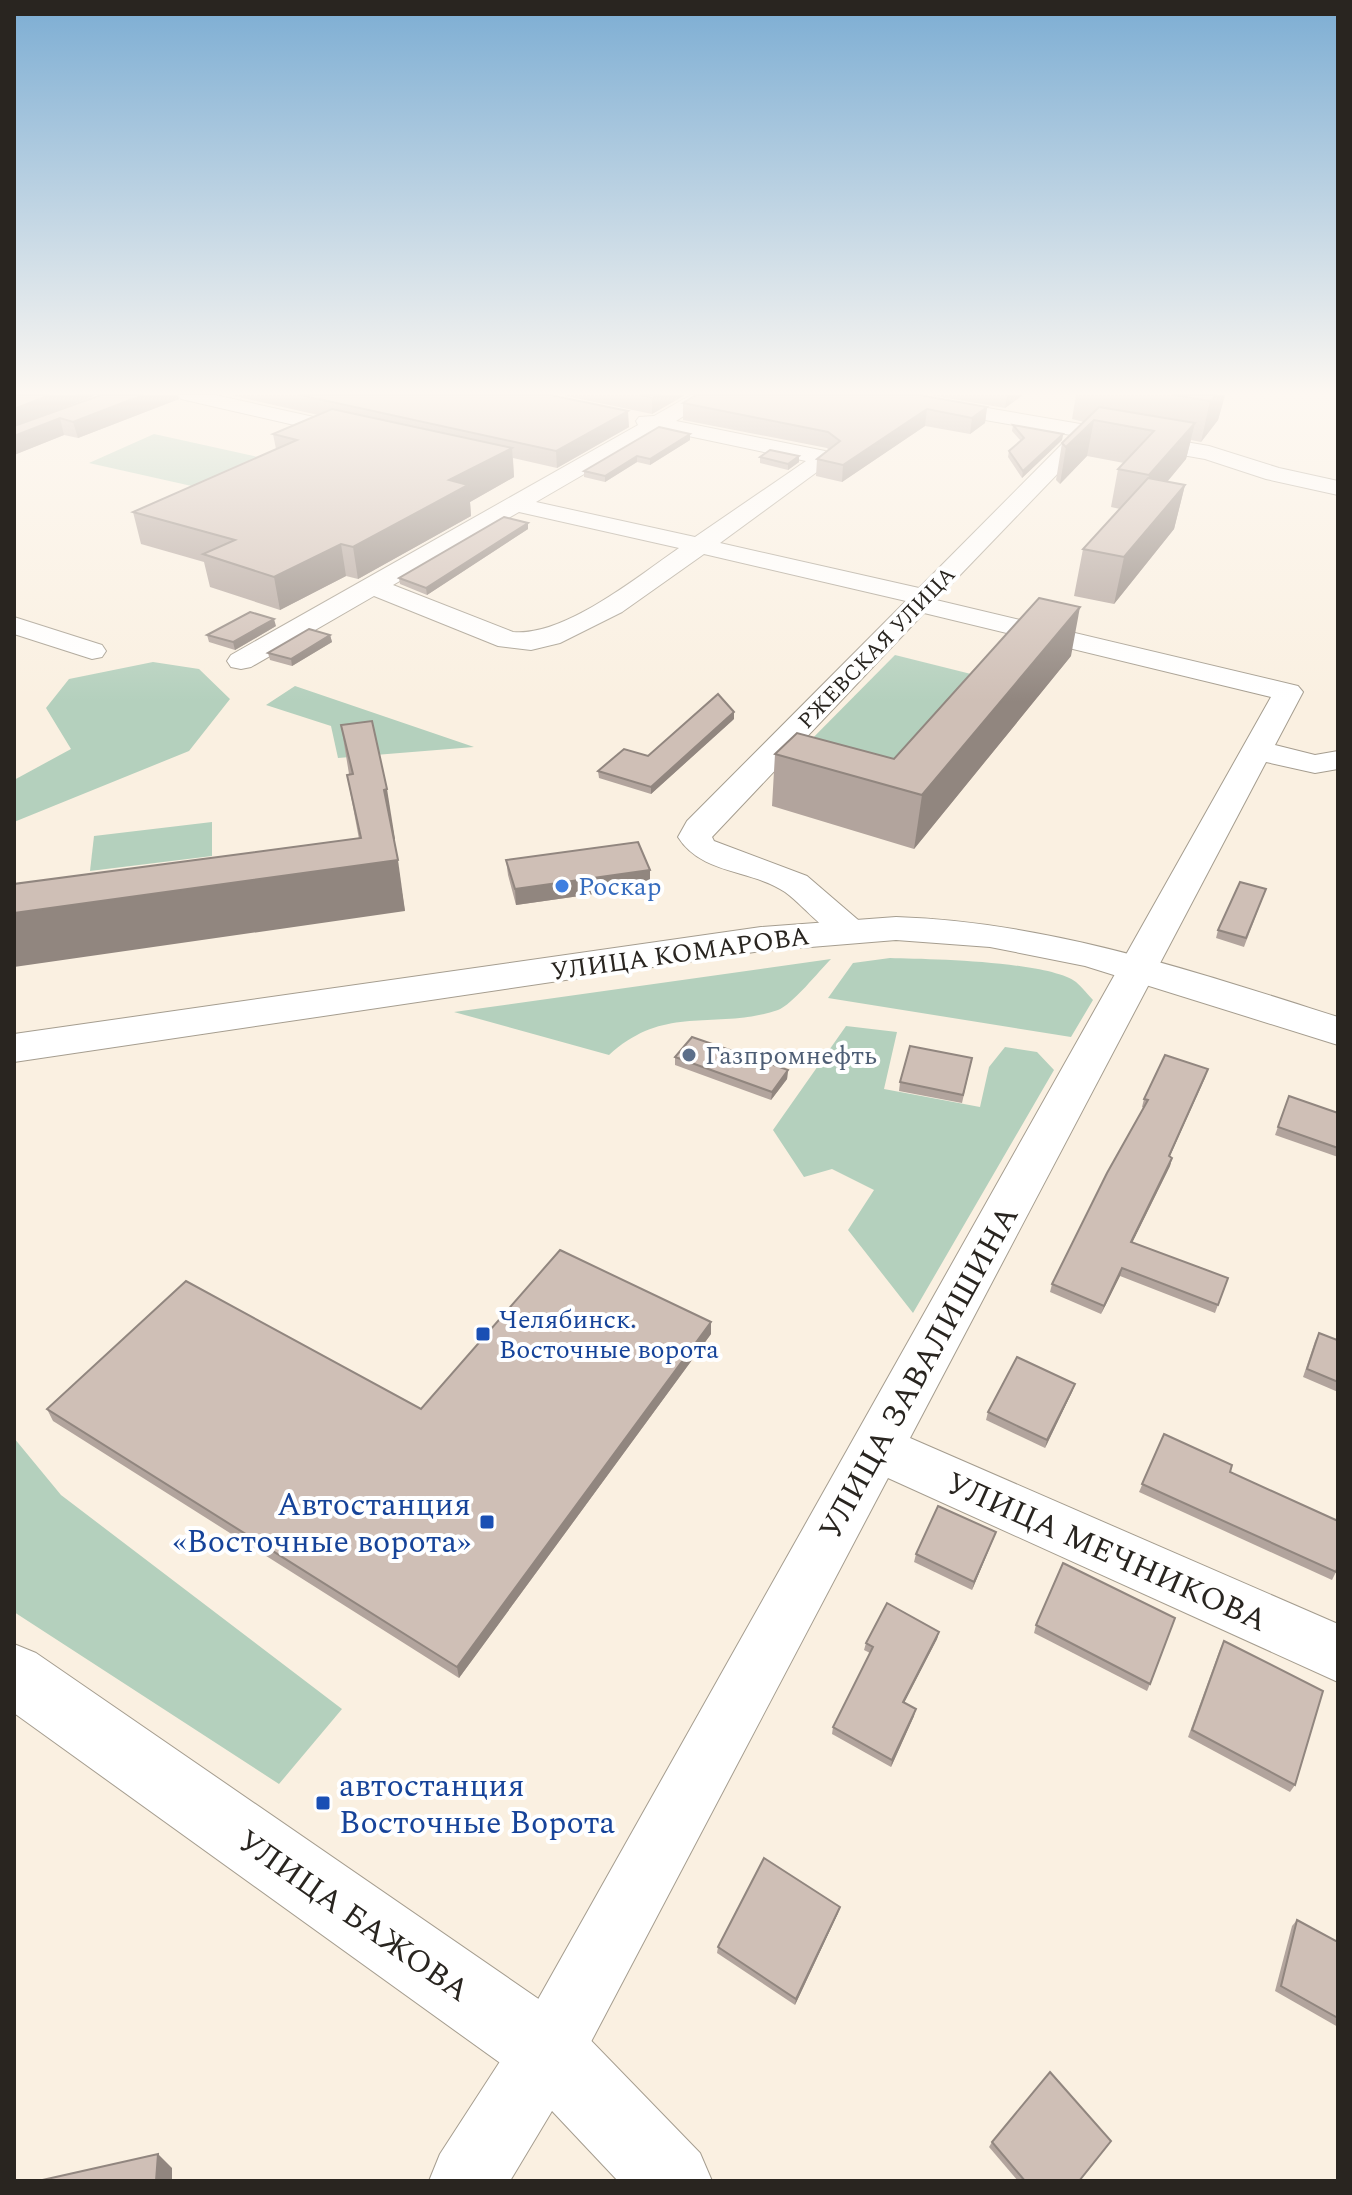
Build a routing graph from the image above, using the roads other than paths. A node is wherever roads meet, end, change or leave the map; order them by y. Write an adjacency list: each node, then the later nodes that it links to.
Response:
1 (527, 497): 4 (street)
2 (769, 497): 5 (street)
3 (1022, 497): 7 (street, РЖЕВСКАЯ УЛИЦА)
4 (516, 504): 5 (street); 6 (street)
5 (700, 546): 6 (street); 7 (street)
6 (372, 586): 10 (street)
7 (921, 601): 11 (street, УЛИЦА ЗАВАЛИШИНА); 13 (street, РЖЕВСКАЯ УЛИЦА)
8 (14, 625): 9 (street)
9 (92, 651)
10 (241, 661)
11 (1256, 750): 12 (street); 14 (street, УЛИЦА ЗАВАЛИШИНА)
12 (1338, 760)
13 (853, 931): 14 (main road, УЛИЦА КОМАРОВА); 16 (main road, УЛИЦА КОМАРОВА)
14 (1137, 969): 15 (main road, УЛИЦА КОМАРОВА); 17 (street, УЛИЦА ЗАВАЛИШИНА)
15 (1338, 1031)
16 (14, 1048)
17 (876, 1448): 18 (street, УЛИЦА МЕЧНИКОВА); 20 (street, УЛИЦА ЗАВАЛИШИНА)
18 (1338, 1653)
19 (14, 1675): 20 (main road, УЛИЦА БАЖОВА)
20 (548, 2051): 21 (street, УЛИЦА ЗАВАЛИШИНА); 22 (main road, УЛИЦА БАЖОВА)
21 (467, 2181)
22 (672, 2181)

